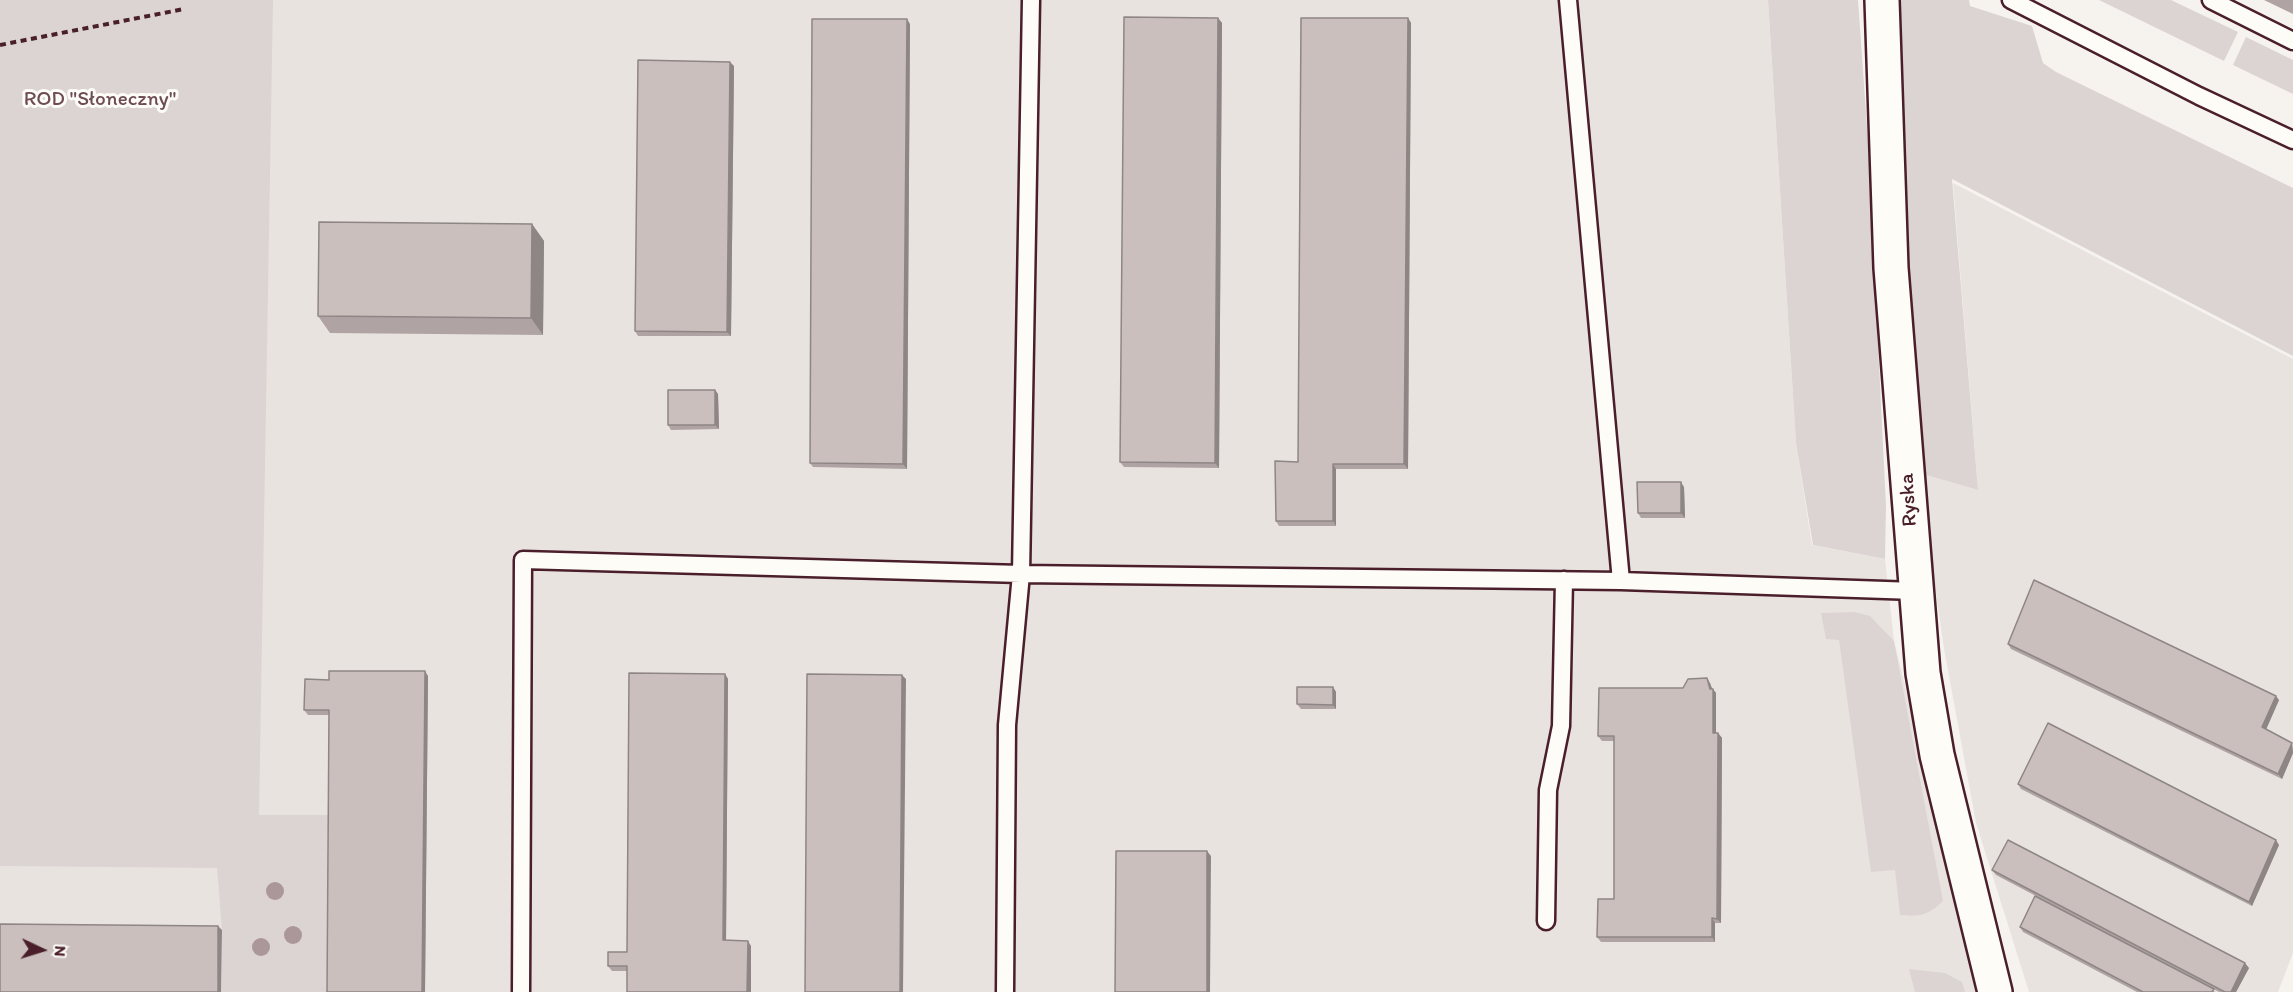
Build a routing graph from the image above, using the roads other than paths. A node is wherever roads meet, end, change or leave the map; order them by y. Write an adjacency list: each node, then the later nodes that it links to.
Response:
1 (1031, 0): 8 (lane)
2 (1568, 0): 10 (lane)
3 (1882, 0): 11 (street, Ryska)
4 (2011, 0): 7 (lane)
5 (2211, 0): 6 (lane)
6 (2293, 41)
7 (2293, 140)
8 (1021, 574): 9 (lane); 13 (lane); 14 (lane)
9 (1564, 580): 10 (lane); 12 (lane)
10 (1621, 580): 11 (lane)
11 (1915, 591): 15 (street, Ryska)
12 (1546, 921)
13 (521, 992)
14 (1005, 992)
15 (1995, 992)

